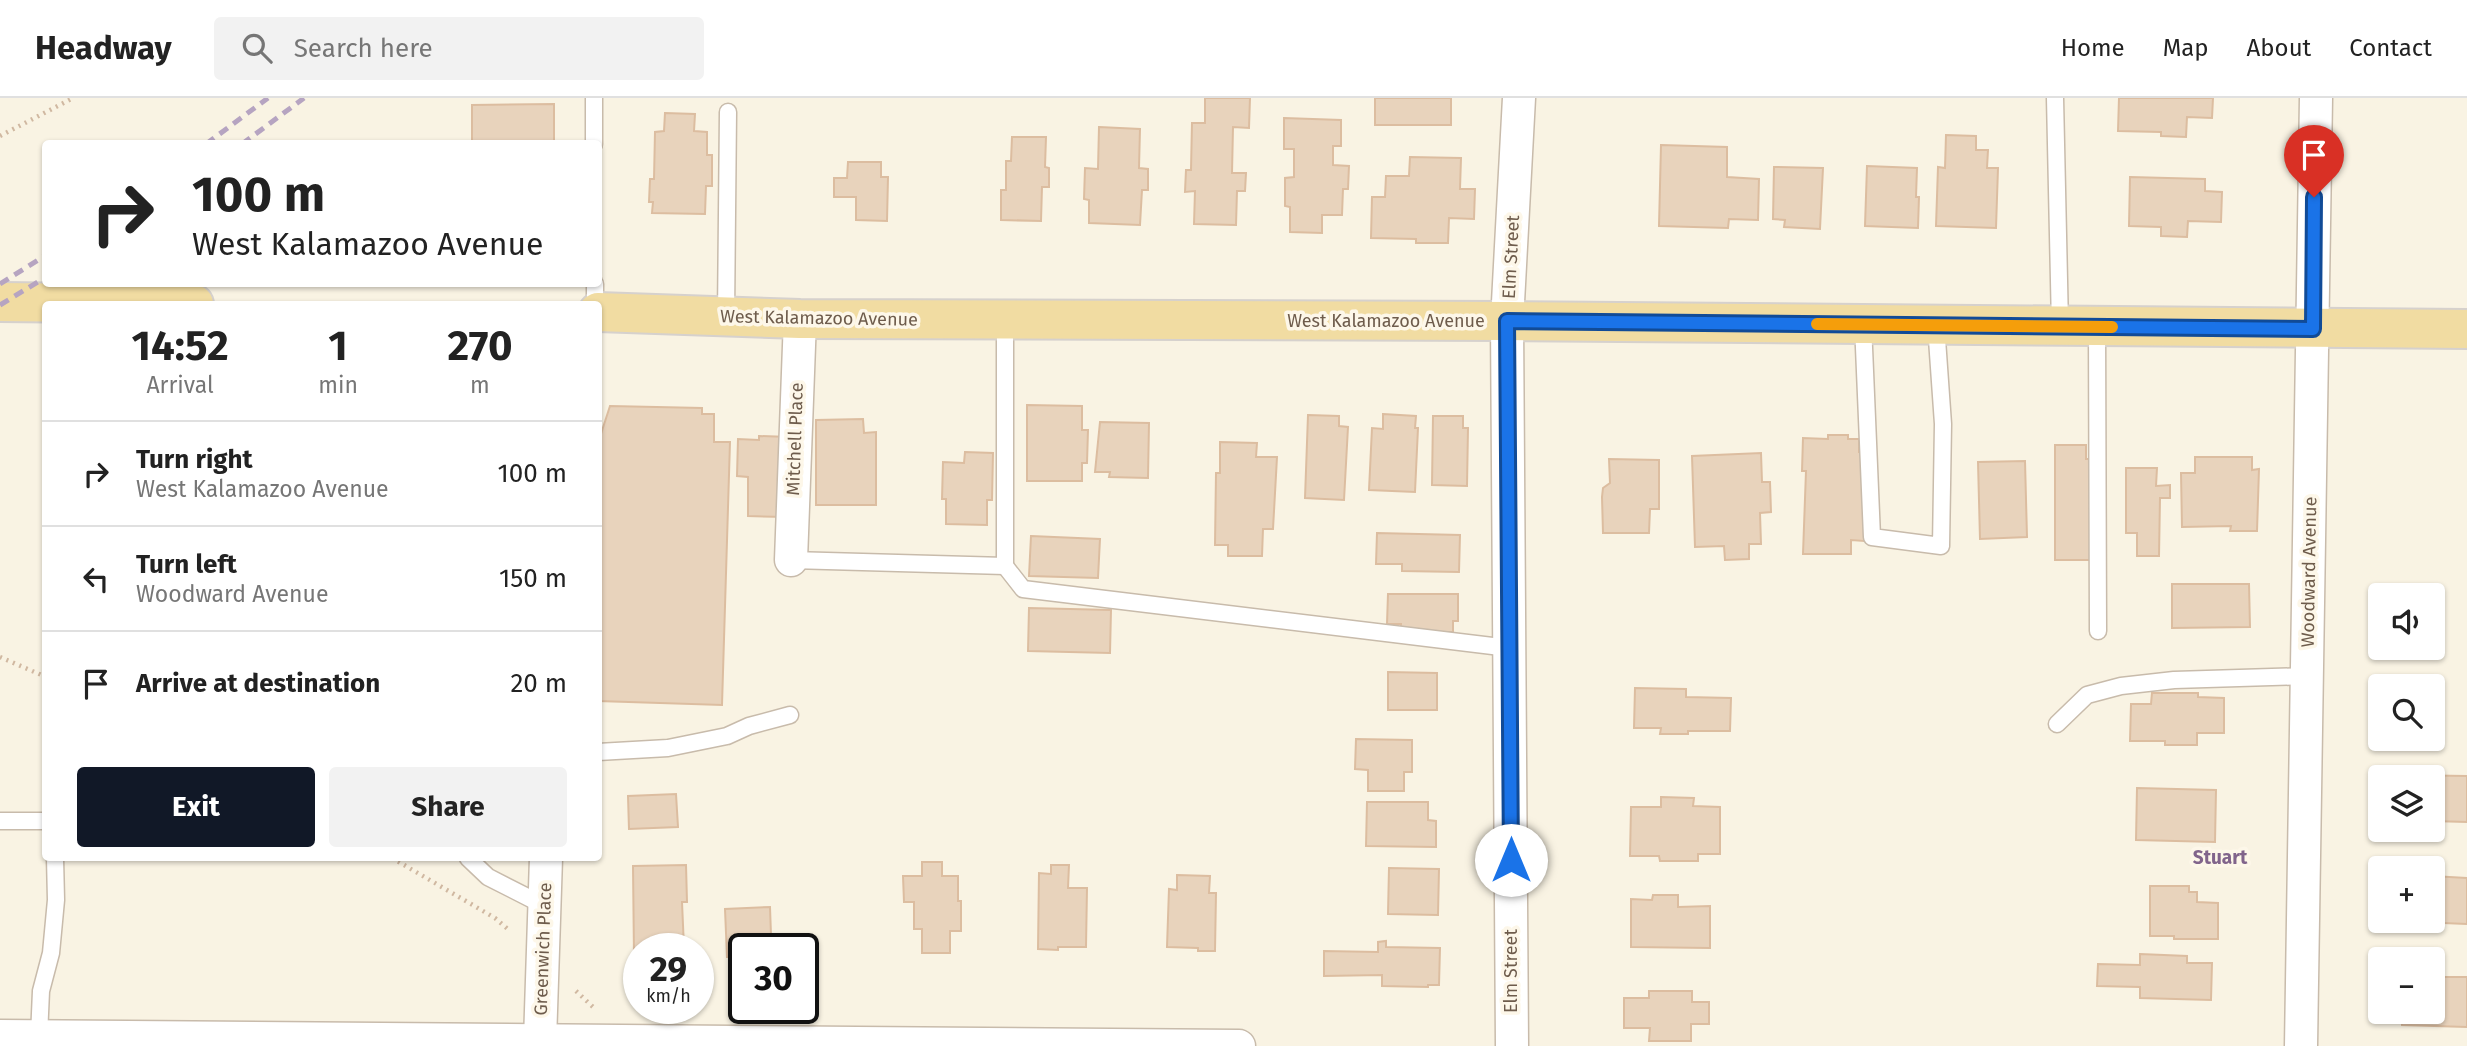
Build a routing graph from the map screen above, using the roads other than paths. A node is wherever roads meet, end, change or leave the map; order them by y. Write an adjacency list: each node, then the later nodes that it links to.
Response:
1 (594, 98): 6 (lane)
2 (1519, 98): 13 (street, Elm Street)
3 (2055, 98): 16 (lane)
4 (2316, 98): 18 (street, Woodward Avenue)
5 (728, 112): 10 (lane)
6 (594, 140)
7 (0, 302): 8 (main road)
8 (42, 302)
9 (602, 312): 10 (main road, West Kalamazoo Avenue)
10 (726, 316): 11 (main road, West Kalamazoo Avenue)
11 (800, 319): 12 (main road, West Kalamazoo Avenue); 20 (street, Mitchell Place)
12 (1005, 320): 13 (main road, West Kalamazoo Avenue); 21 (lane)
13 (1507, 321): 14 (main road, West Kalamazoo Avenue); 23 (street, Elm Street)
14 (1863, 324): 15 (main road, West Kalamazoo Avenue); 15 (lane)
15 (1936, 325): 16 (main road, West Kalamazoo Avenue)
16 (2060, 326): 17 (main road, West Kalamazoo Avenue)
17 (2097, 326): 18 (main road, West Kalamazoo Avenue); 22 (lane)
18 (2313, 329): 19 (main road, West Kalamazoo Avenue); 24 (street, Woodward Avenue)
19 (2467, 329)
20 (791, 560): 21 (lane)
21 (1005, 566): 23 (lane)
22 (2098, 631)
23 (1509, 648): 40 (street, Elm Street)
24 (2307, 676): 26 (lane); 41 (street, Woodward Avenue)
25 (790, 715): 27 (lane)
26 (2057, 724)
27 (602, 752)
28 (0, 821): 29 (lane)
29 (42, 821)
30 (55, 861): 35 (lane)
31 (471, 861): 33 (lane)
32 (546, 861): 33 (street, Greenwich Place)
33 (545, 906): 37 (street, Greenwich Place)
34 (0, 1036): 35 (street)
35 (39, 1036): 36 (street)
36 (124, 1041): 38 (street)
37 (540, 1041): 38 (street); 39 (street)
38 (293, 1042)
39 (1239, 1046)
40 (1512, 1046)
41 (2301, 1046)

